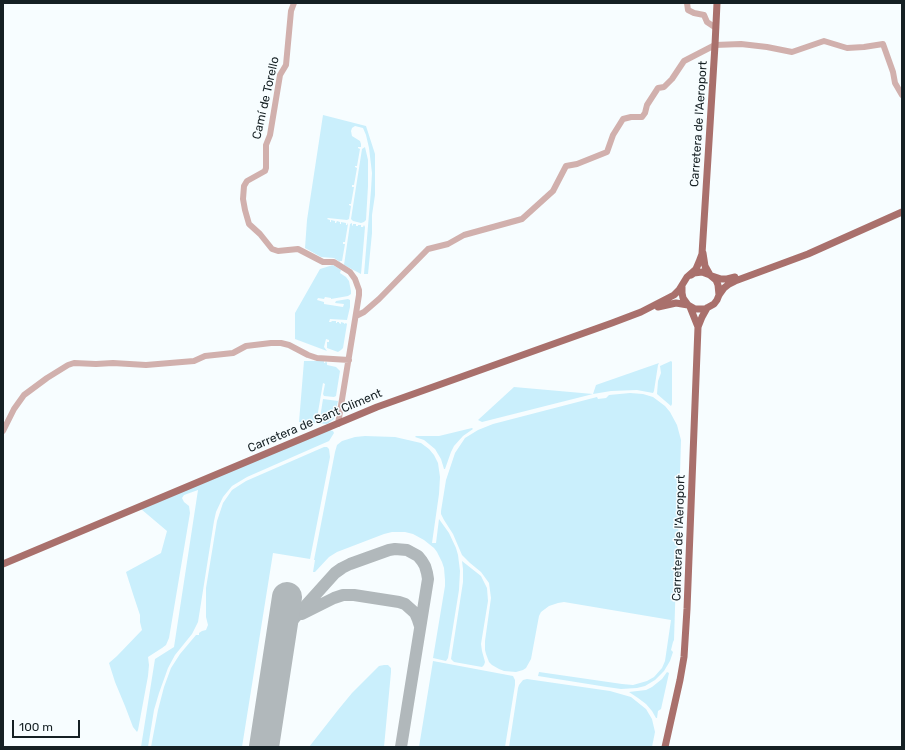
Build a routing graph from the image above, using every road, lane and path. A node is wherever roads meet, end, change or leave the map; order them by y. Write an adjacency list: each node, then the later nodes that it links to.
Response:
1 (294, 3): 17 (street, Camí de Torello)
2 (687, 3): 4 (street)
3 (717, 3): 4 (main road, Carretera de l'Aeroport)
4 (716, 28): 5 (main road, Carretera de l'Aeroport)
5 (715, 45): 6 (street); 9 (main road, Carretera de l'Aeroport); 17 (street)
6 (902, 95)
7 (902, 212): 8 (main road)
8 (824, 246): 11 (main road); 13 (main road)
9 (703, 247): 10 (main road); 11 (main road)
10 (690, 275): 11 (main road); 12 (main road)
11 (711, 276): 13 (main road)
12 (682, 285): 14 (main road); 16 (main road)
13 (719, 295): 15 (main road)
14 (689, 306): 15 (main road); 16 (main road); 18 (main road, Carretera de l'Aeroport)
15 (707, 308): 18 (main road, Carretera de l'Aeroport)
16 (641, 312): 20 (main road, Carretera de Sant Climent)
17 (356, 316): 19 (street, Camí de Torello)
18 (698, 327): 23 (main road, Carretera de l'Aeroport)
19 (348, 360): 20 (street, Camí de Torello); 21 (street)
20 (338, 424): 22 (main road, Carretera de Sant Climent)
21 (3, 431)
22 (3, 564)
23 (665, 747)

